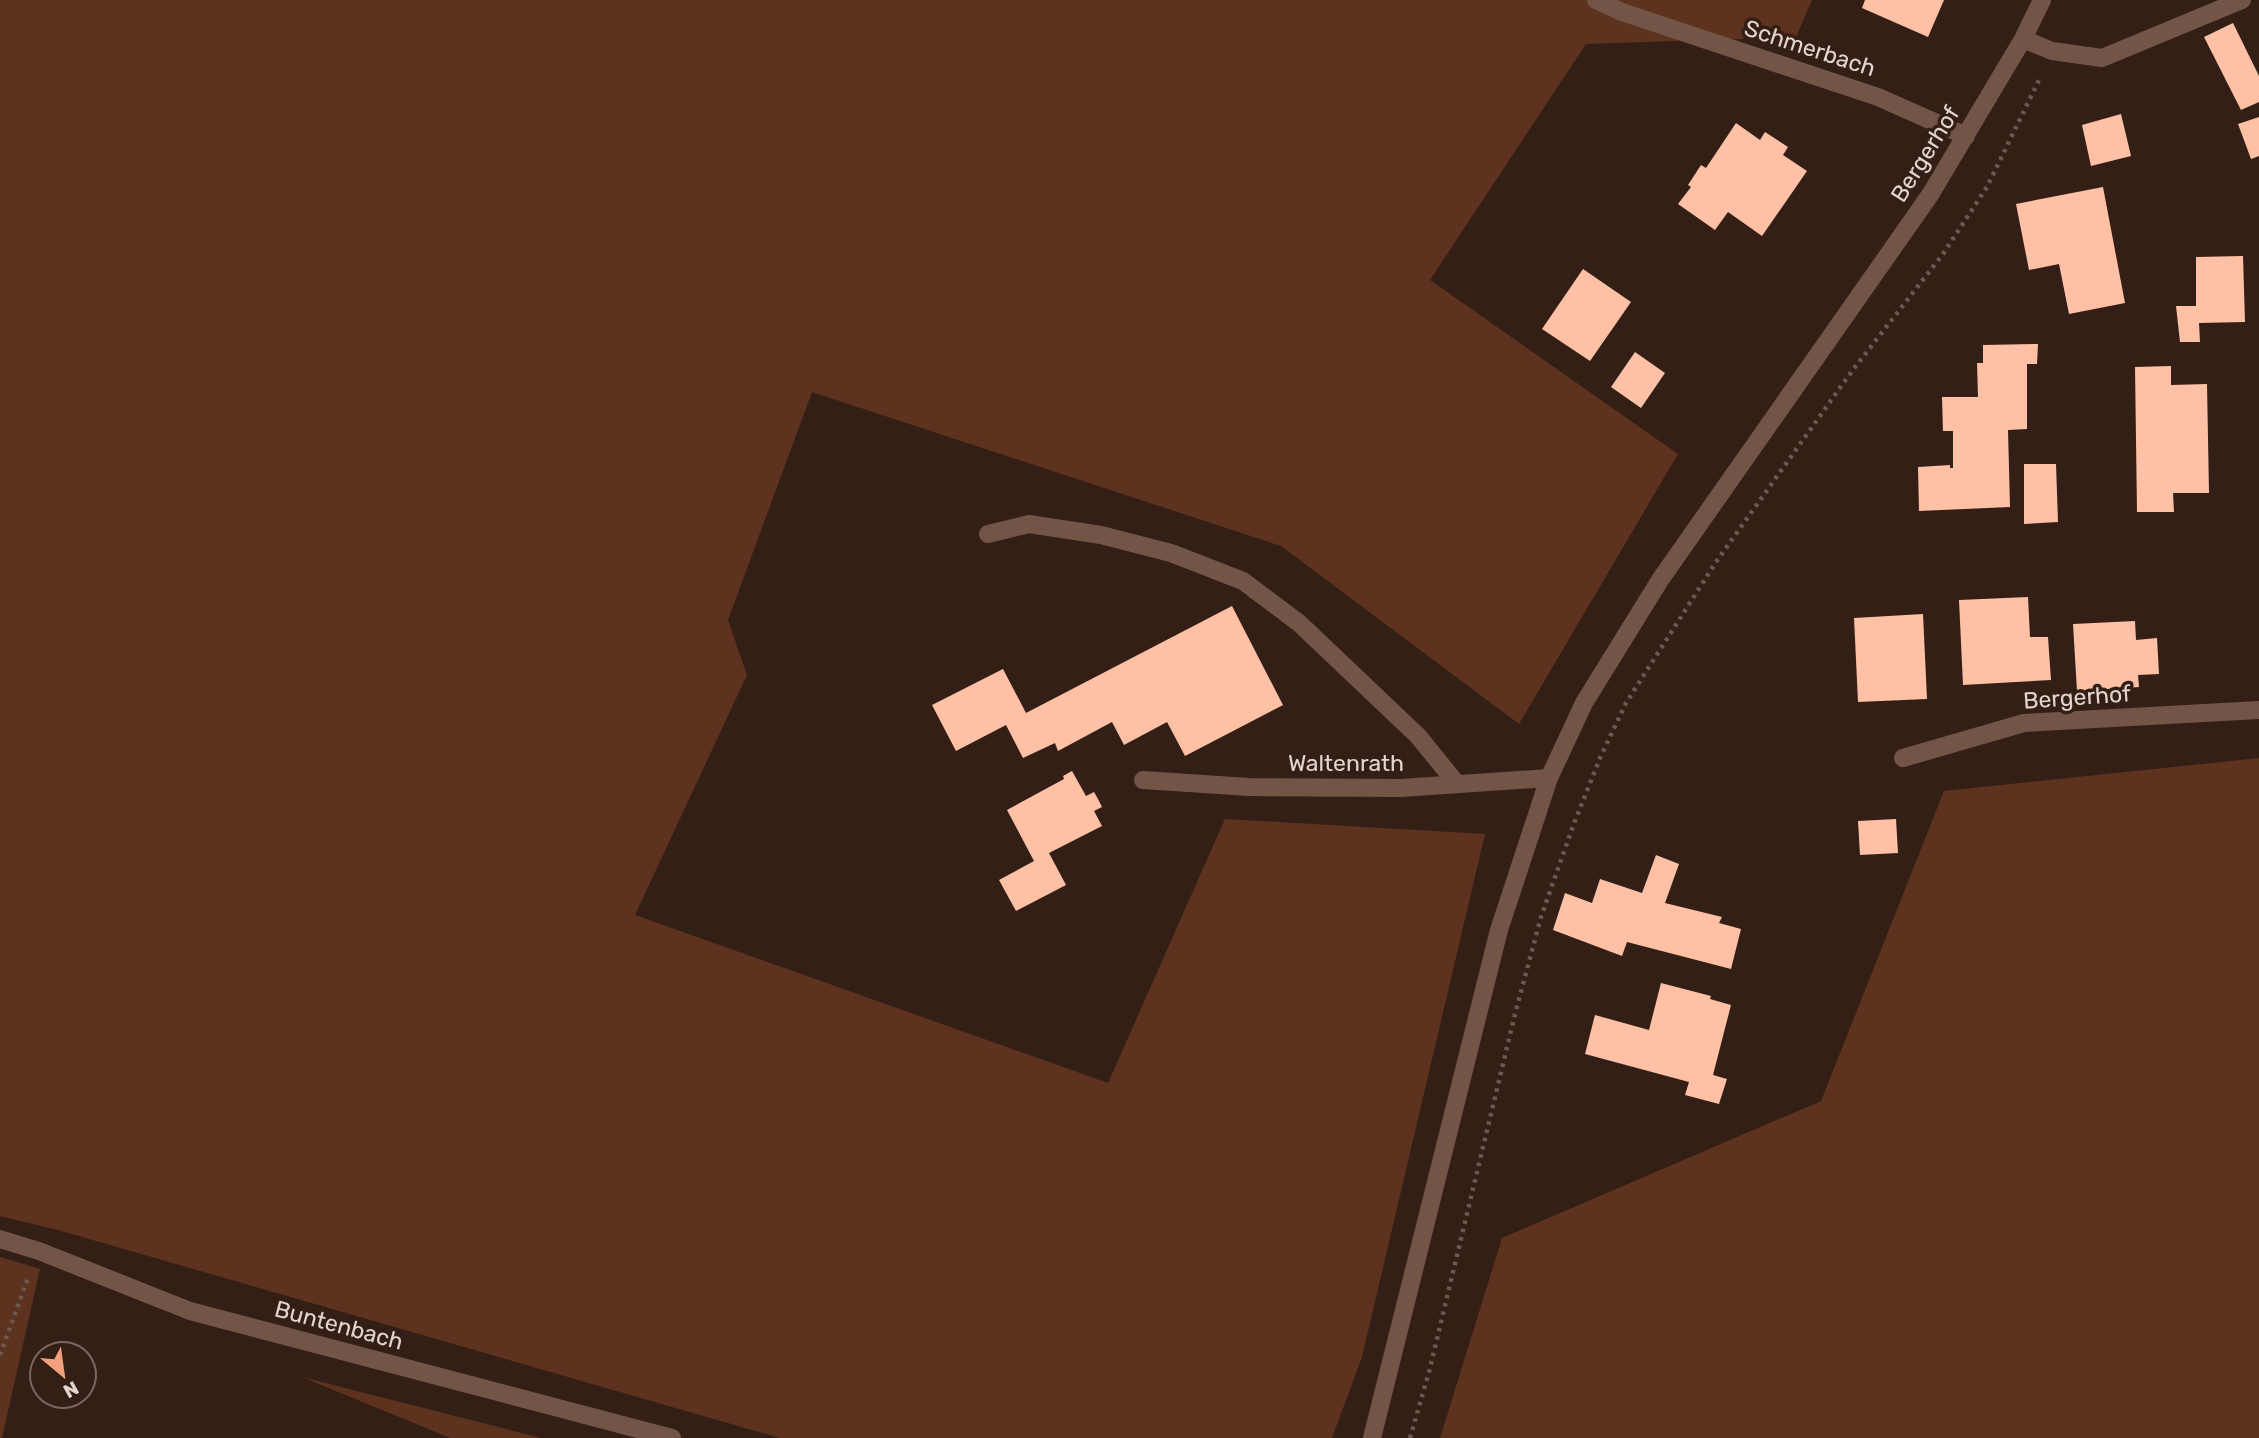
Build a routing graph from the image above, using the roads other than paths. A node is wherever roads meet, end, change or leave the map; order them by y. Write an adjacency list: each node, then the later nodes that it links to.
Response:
1 (1596, 0): 5 (street, Schmerbach)
2 (2042, 0): 4 (street, Bergerhof)
3 (2242, 0): 4 (street)
4 (2024, 39): 5 (street, Bergerhof)
5 (1966, 136): 9 (street, Bergerhof)
6 (988, 534): 11 (street)
7 (2259, 710): 8 (street, Bergerhof)
8 (1903, 758)
9 (1549, 778): 11 (street, Waltenrath); 14 (street, Bergerhof)
10 (1143, 780): 11 (street, Waltenrath)
11 (1457, 784)
12 (0, 1239): 13 (street, Buntenbach)
13 (672, 1438)
14 (1372, 1438)

